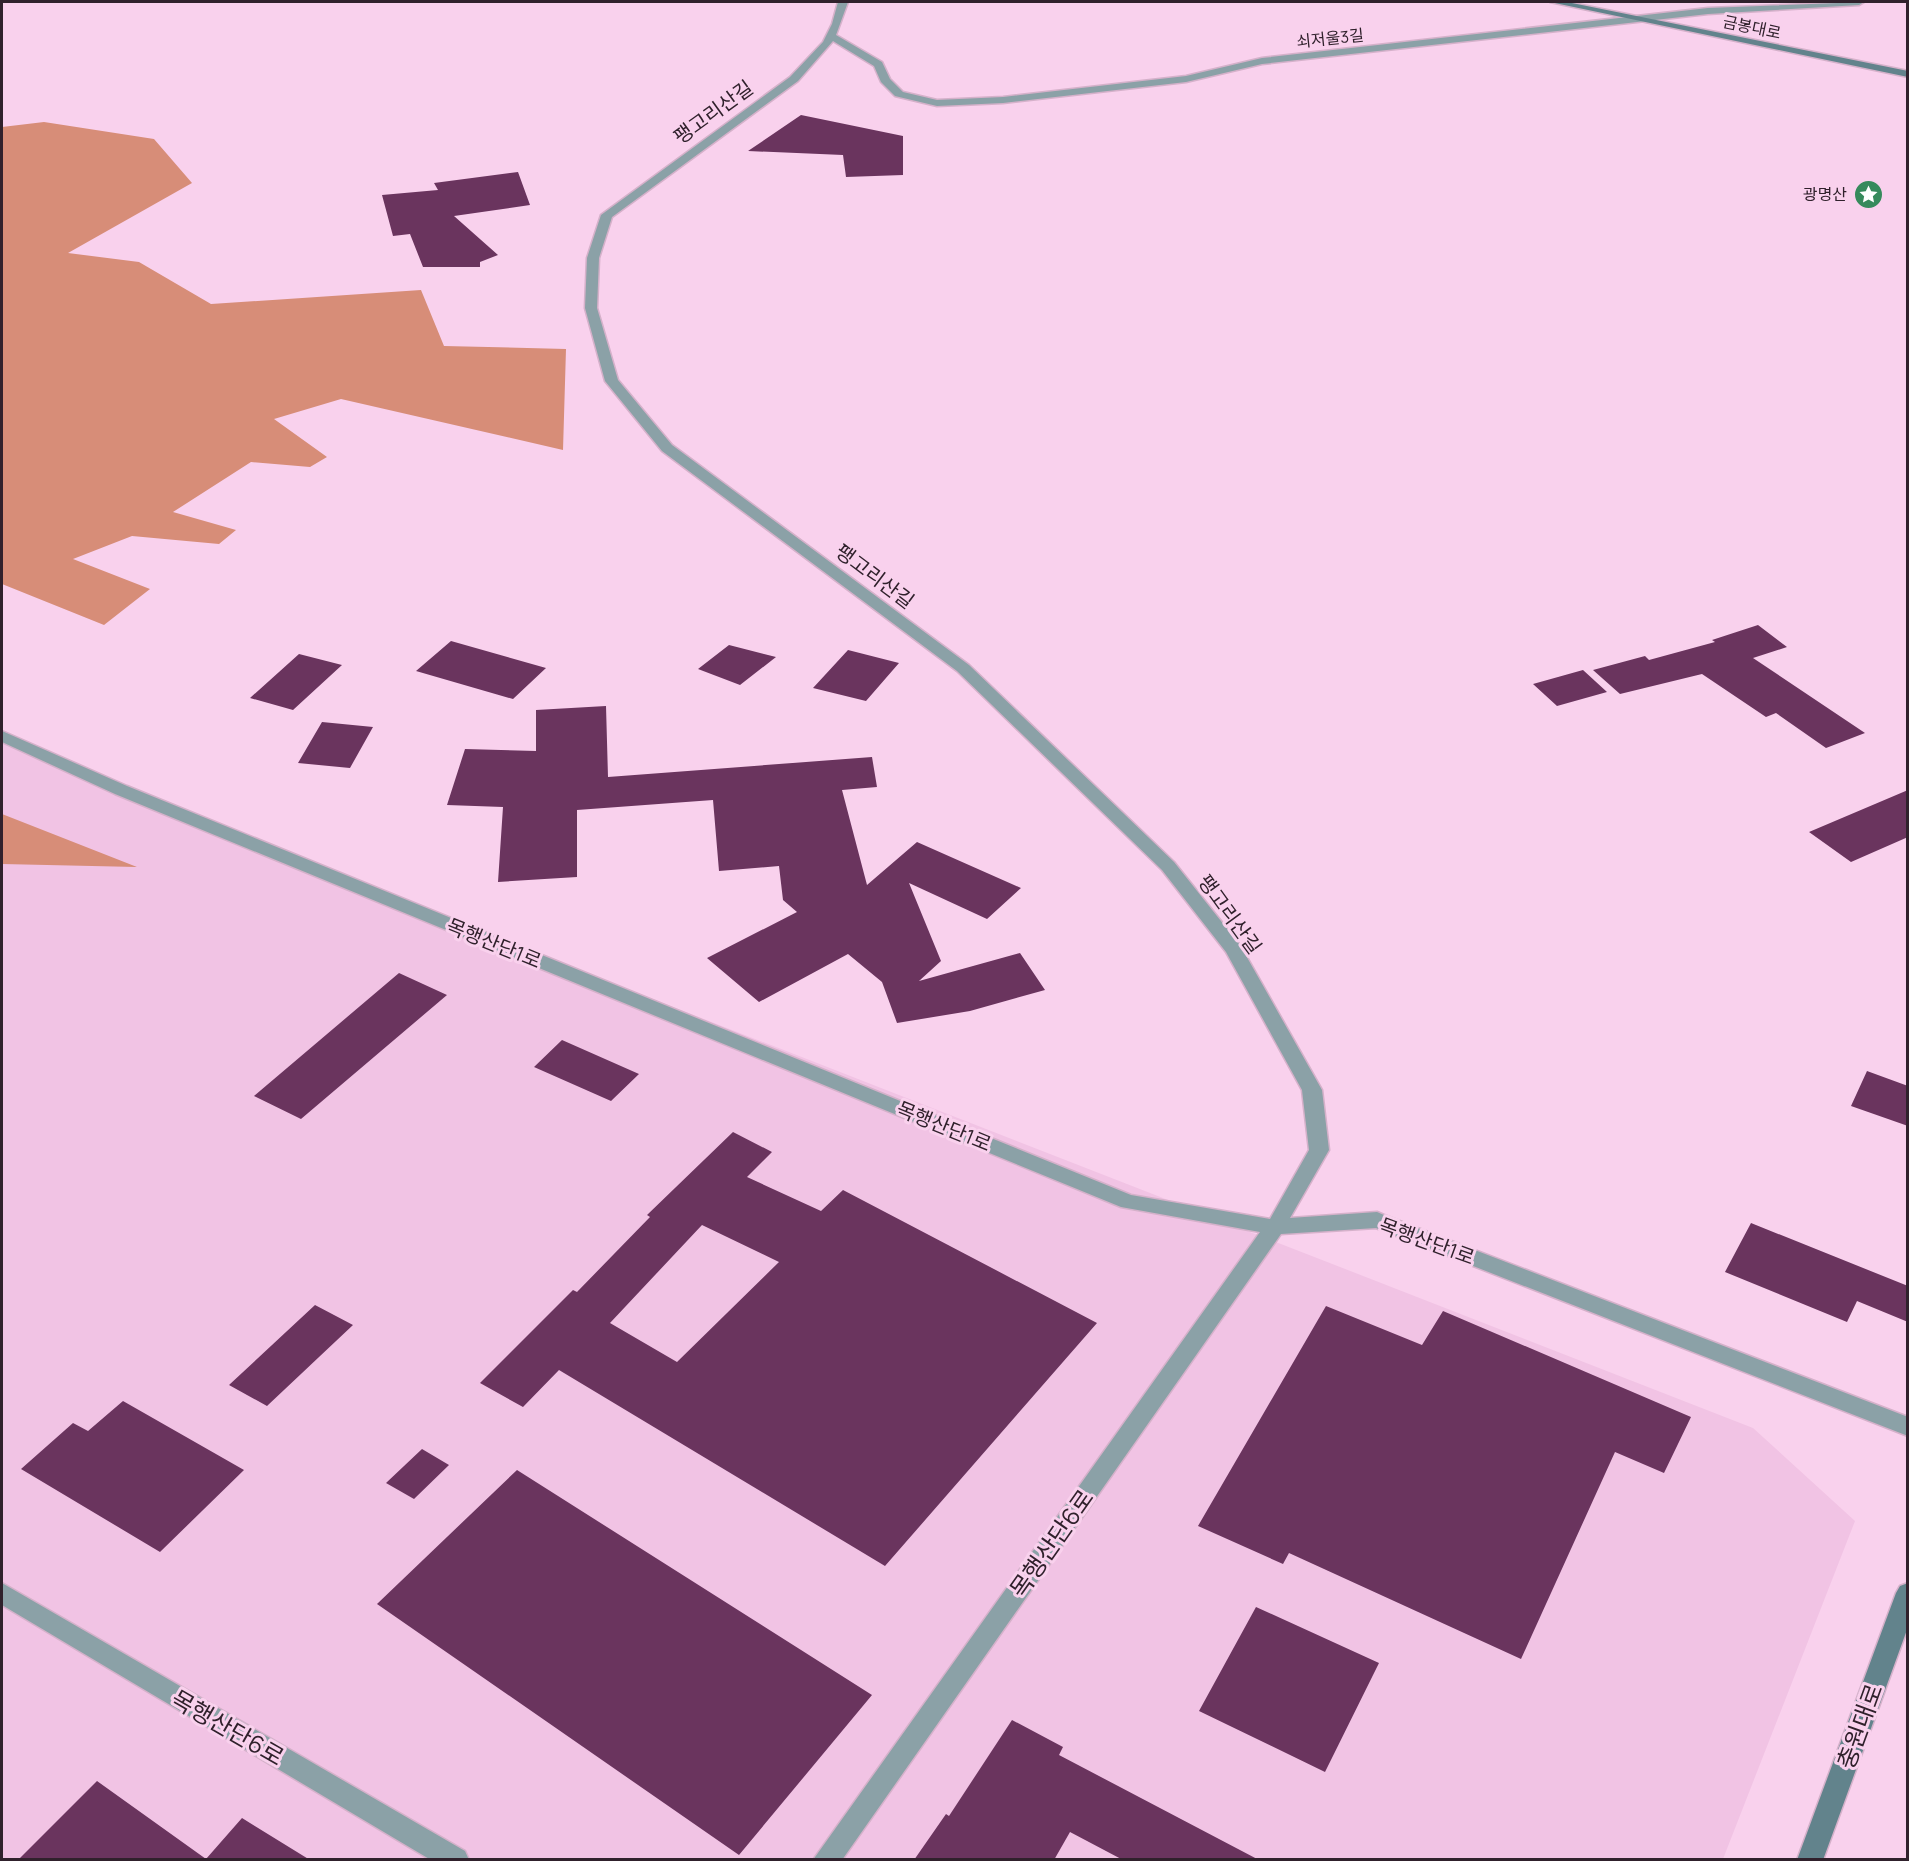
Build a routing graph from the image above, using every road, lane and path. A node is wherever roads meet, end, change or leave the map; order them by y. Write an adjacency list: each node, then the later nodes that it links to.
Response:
1 (843, 2): 5 (street, 팽고리산길)
2 (1555, 2): 4 (street, 금봉대로)
3 (1859, 2): 4 (street, 쇠저울3길)
4 (1644, 20): 5 (street, 쇠저울3길); 6 (street, 금봉대로)
5 (831, 36): 8 (street, 팽고리산길)
6 (1908, 74)
7 (2, 736): 8 (street, 목행산단1로)
8 (1275, 1227): 9 (street, 목행산단1로); 13 (street, 목행산단6로)
9 (1908, 1427)
10 (2, 1593): 12 (street, 목행산단6로)
11 (1908, 1593): 14 (street, 충원대로)
12 (456, 1860)
13 (826, 1860)
14 (1810, 1860)

